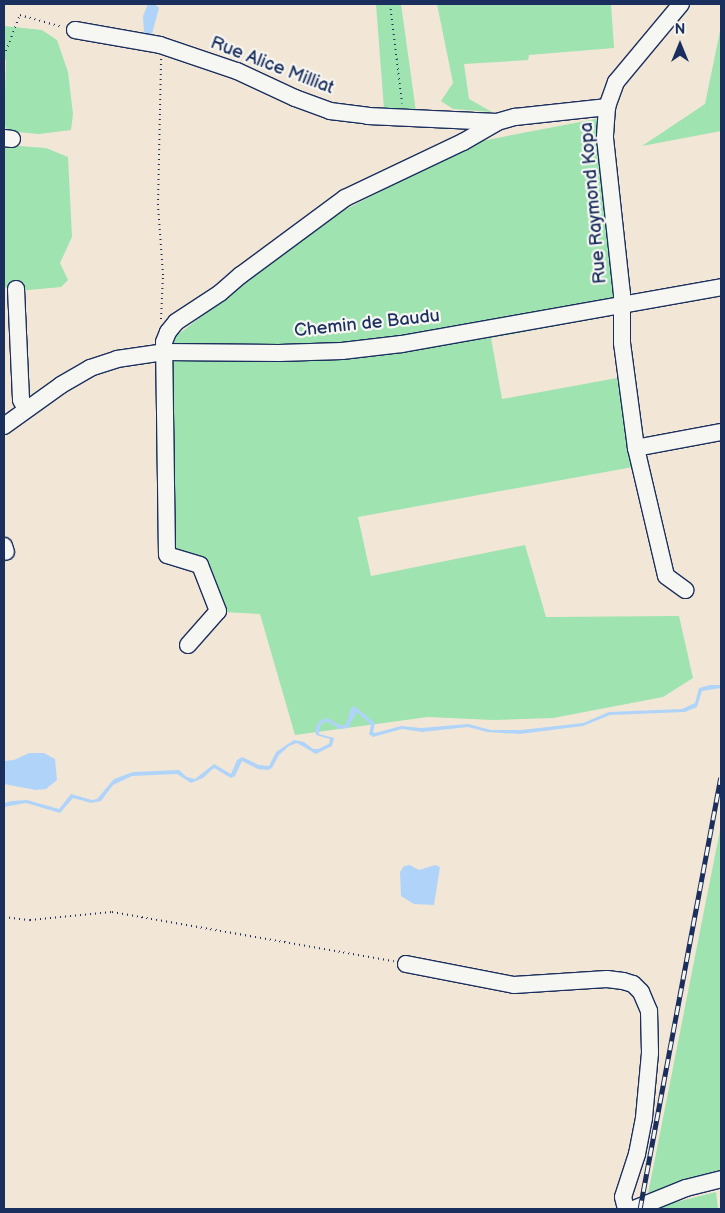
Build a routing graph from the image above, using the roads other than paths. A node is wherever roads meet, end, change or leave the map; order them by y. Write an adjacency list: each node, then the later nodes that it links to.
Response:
1 (681, 4): 3 (street, Rue Raymond Kopa)
2 (74, 30): 4 (street, Rue Alice Milliat)
3 (606, 107): 4 (street, Rue Alice Milliat); 7 (street, Rue Raymond Kopa)
4 (497, 122): 8 (street)
5 (721, 287): 7 (street, Chemin de Baudu)
6 (16, 289): 9 (street)
7 (623, 304): 8 (street, Chemin de Baudu); 12 (street, Rue Raymond Kopa)
8 (165, 345): 9 (street, Chemin de Baudu); 14 (street)
9 (26, 410): 10 (street, Chemin de Baudu)
10 (4, 426)
11 (721, 432): 12 (street)
12 (636, 448): 13 (street, Rue Raymond Kopa)
13 (685, 590)
14 (188, 645)
15 (406, 964): 17 (street)
16 (721, 1179): 18 (street)
17 (626, 1209)
18 (634, 1209)

